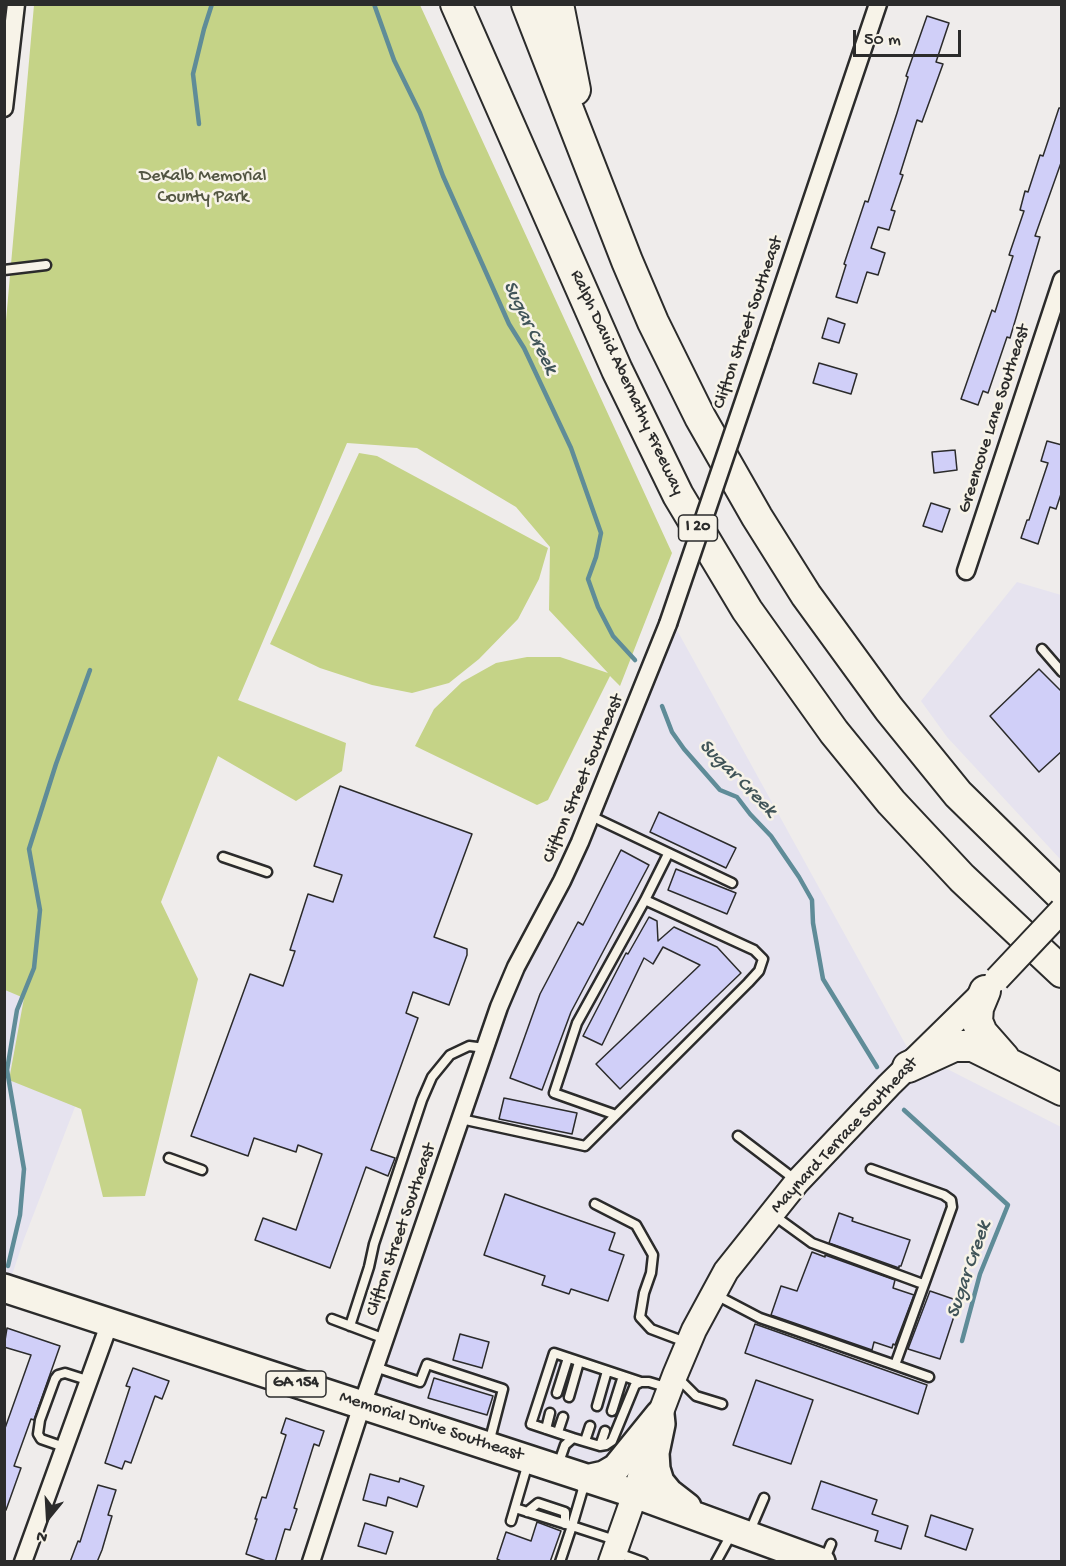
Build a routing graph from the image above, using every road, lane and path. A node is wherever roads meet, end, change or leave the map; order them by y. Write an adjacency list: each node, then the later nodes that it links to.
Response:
1 (16, 4): 7 (street)
2 (445, 4): 8 (highway)
3 (456, 4): 8 (highway, Ralph David Abernathy Freeway / I 20)
4 (527, 4): 9 (highway)
5 (558, 4): 9 (highway)
6 (878, 4): 16 (street, Clifton Street Southeast, bridge)
7 (4, 108)
8 (514, 136): 24 (highway, Ralph David Abernathy Freeway / I 20)
9 (592, 172): 21 (highway)
10 (46, 265): 11 (lane)
11 (4, 270)
12 (1062, 280): 13 (street, Greencove Lane Southeast)
13 (966, 571)
14 (1042, 649): 15 (lane)
15 (1062, 672)
16 (591, 816): 17 (lane); 26 (street, Clifton Street Southeast)
17 (668, 854): 20 (lane); 22 (lane)
18 (223, 857): 19 (lane)
19 (267, 872)
20 (732, 883)
21 (1062, 897)
22 (645, 900): 30 (lane); 30 (lane)
23 (1062, 910): 25 (street, Maynard Terrace Southeast, bridge)
24 (1062, 972)
25 (991, 985): 27 (highway); 28 (street, Maynard Terrace Southeast)
26 (485, 1048): 31 (street, Clifton Street Southeast); 44 (lane)
27 (1011, 1063): 28 (highway); 29 (highway)
28 (908, 1067): 36 (street, Maynard Terrace Southeast)
29 (1062, 1090)
30 (616, 1115): 31 (lane)
31 (461, 1119): 45 (street, Clifton Street Southeast)
32 (738, 1136): 36 (lane)
33 (169, 1158): 35 (lane)
34 (871, 1169): 39 (lane)
35 (202, 1170)
36 (797, 1182): 38 (street, Maynard Terrace Southeast)
37 (596, 1204): 46 (lane)
38 (771, 1214): 39 (lane); 41 (street, Maynard Terrace Southeast)
39 (923, 1284): 49 (lane)
40 (4, 1288): 43 (main road, Memorial Drive Southeast / GA 154)
41 (713, 1293): 46 (street, Maynard Terrace Southeast); 49 (lane)
42 (332, 1319): 44 (lane)
43 (110, 1322): 54 (street); 60 (main road, Memorial Drive Southeast / GA 154)
44 (350, 1326): 45 (lane)
45 (385, 1339): 50 (street, Clifton Street Southeast)
46 (688, 1343): 56 (street, Maynard Terrace Southeast)
47 (568, 1358): 48 (lane); 57 (lane); 67 (lane)
48 (579, 1362): 51 (lane); 58 (lane)
49 (895, 1365): 53 (lane)
50 (375, 1367): 60 (street, Clifton Street Southeast); 72 (lane)
51 (607, 1371): 52 (lane); 61 (lane)
52 (623, 1376): 55 (lane); 62 (lane)
53 (929, 1377)
54 (87, 1380): 74 (street); 74 (lane)
55 (641, 1382): 56 (lane); 73 (lane)
56 (672, 1382): 59 (lane); 64 (street, Maynard Terrace Southeast)
57 (556, 1393)
58 (569, 1397)
59 (722, 1404)
60 (362, 1405): 72 (main road, Memorial Drive Southeast / GA 154); 88 (street, Clifton Street Southeast)
61 (597, 1406)
62 (612, 1411)
63 (550, 1413): 67 (lane)
64 (660, 1414): 77 (main road); 78 (street, Maynard Terrace Southeast); 81 (main road)
65 (562, 1417): 69 (lane)
66 (590, 1426): 71 (lane)
67 (546, 1429): 69 (lane)
68 (605, 1431): 73 (lane)
69 (558, 1432): 70 (lane)
70 (573, 1438): 71 (lane); 76 (lane)
71 (585, 1441): 73 (lane)
72 (488, 1446): 75 (main road, Memorial Drive Southeast / GA 154)
73 (600, 1446)
74 (64, 1448): 87 (street)
75 (529, 1459): 76 (main road, Memorial Drive Southeast / GA 154); 80 (lane)
76 (557, 1469): 77 (main road, Memorial Drive Southeast / GA 154)
77 (586, 1479): 78 (main road, Memorial Drive Southeast / GA 154); 83 (lane)
78 (635, 1494): 81 (main road, Memorial Drive Southeast / GA 154); 85 (street, Maynard Terrace Southeast)
79 (764, 1497): 84 (lane)
80 (515, 1508): 82 (lane); 83 (lane)
81 (702, 1519): 84 (main road, Memorial Drive Southeast / GA 154)
82 (511, 1521)
83 (569, 1525): 85 (lane); 89 (lane)
84 (741, 1533): 86 (main road, Memorial Drive Southeast / GA 154); 91 (lane)
85 (615, 1552): 90 (lane)
86 (825, 1556)
87 (23, 1562)
88 (311, 1562)
89 (560, 1562)
90 (643, 1562)
91 (716, 1562)

